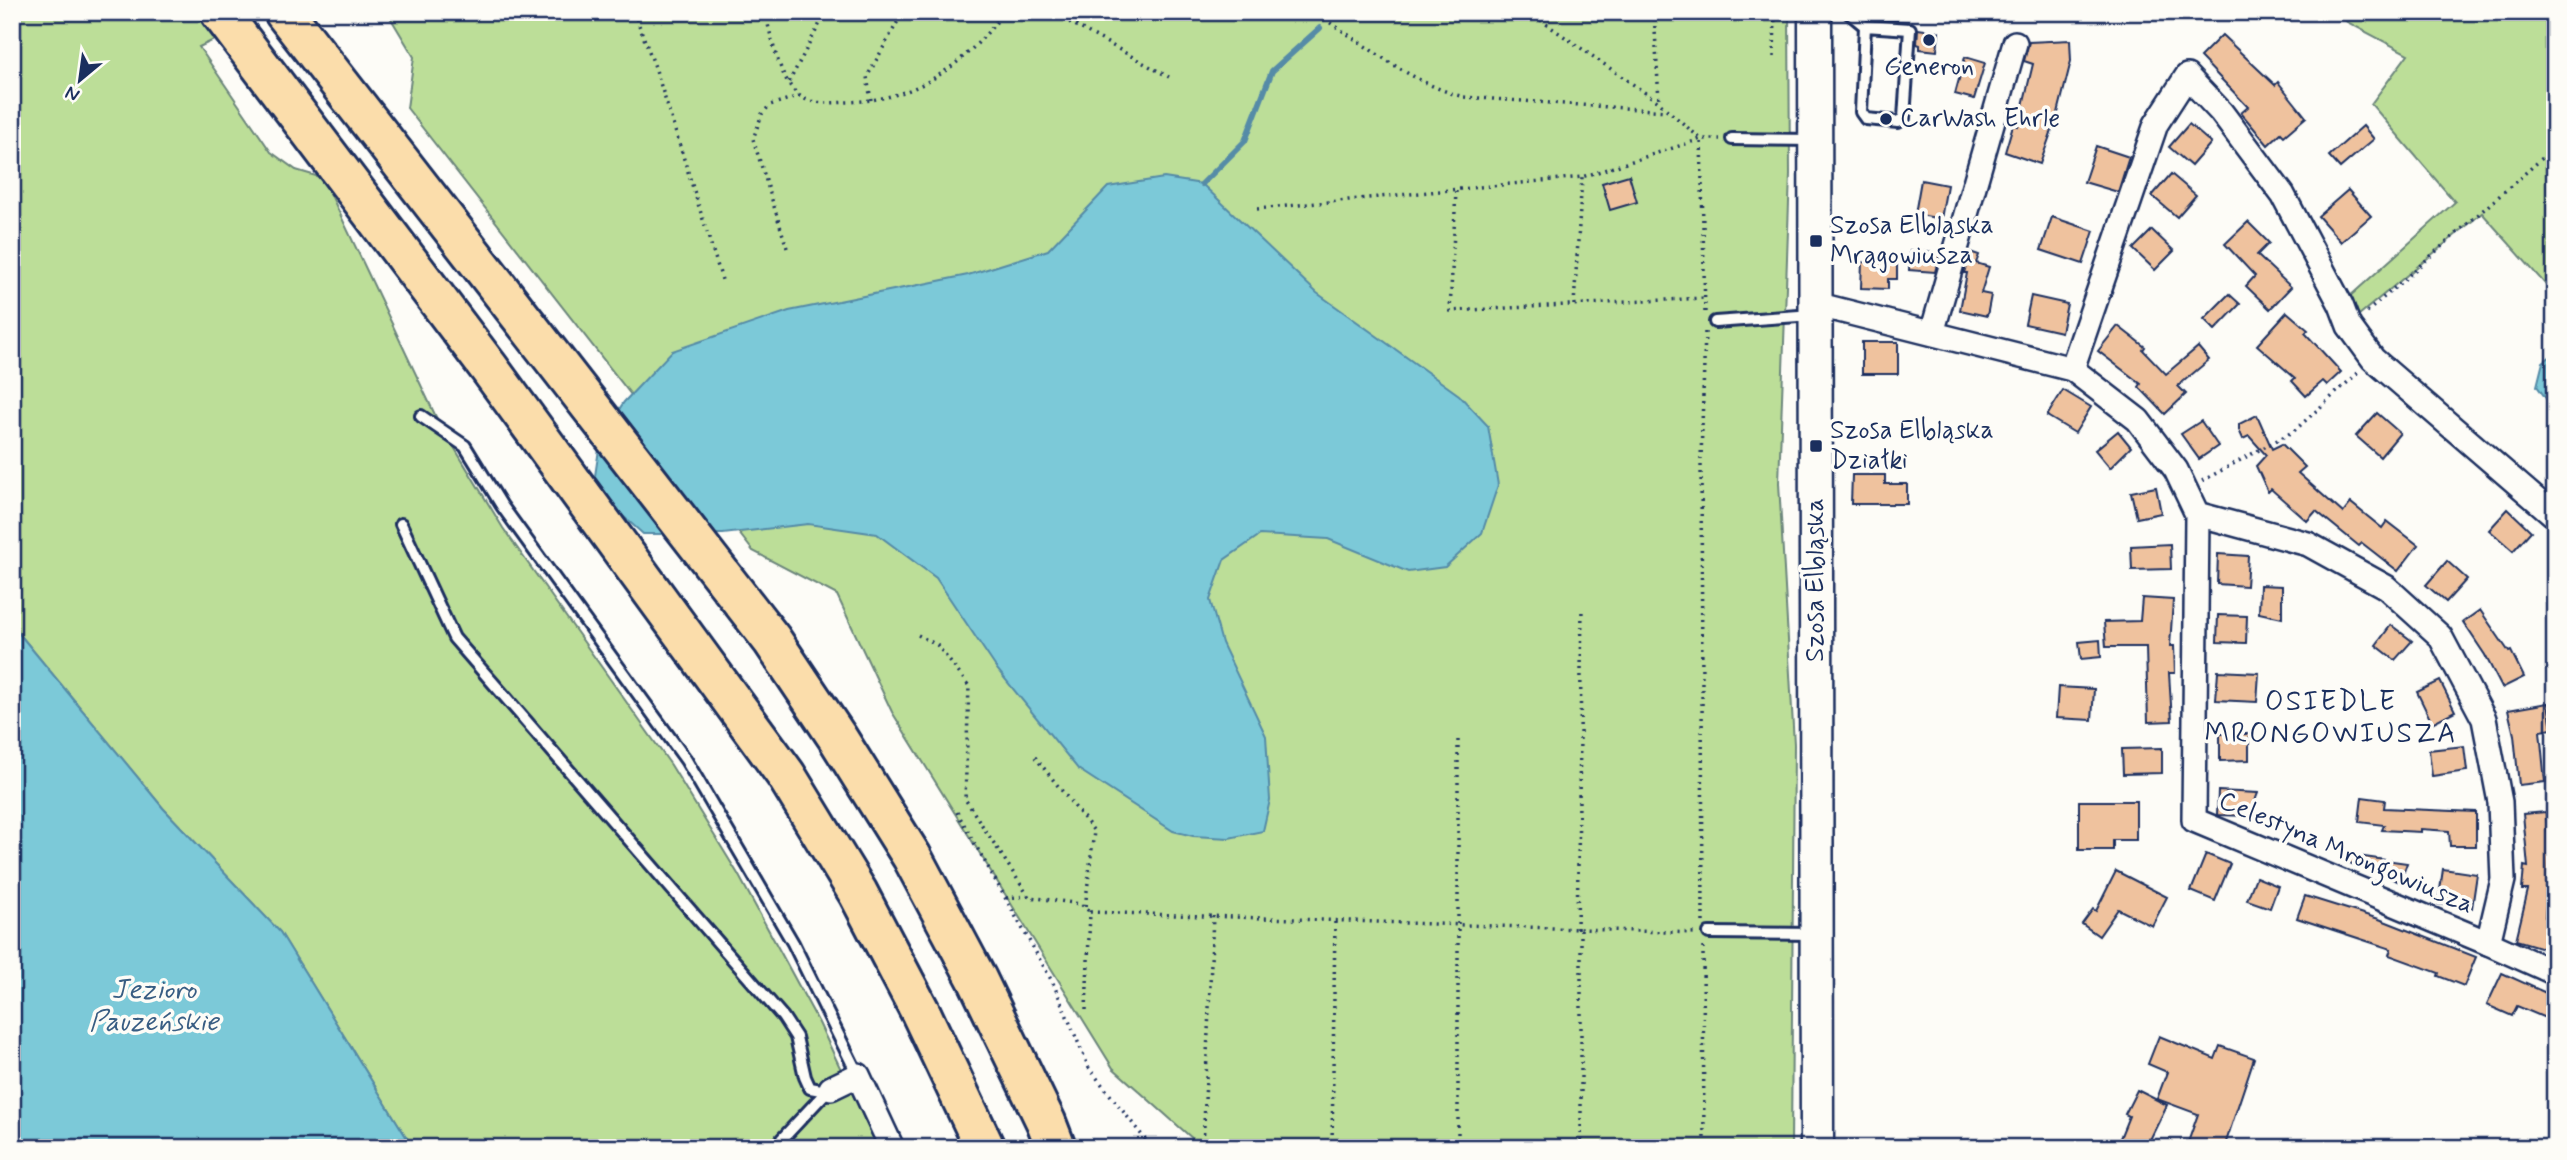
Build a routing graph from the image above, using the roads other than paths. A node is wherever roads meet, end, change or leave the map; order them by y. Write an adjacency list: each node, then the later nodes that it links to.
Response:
1 (220, 12): 25 (highway)
2 (284, 12): 26 (highway)
3 (1815, 12): 8 (main road, Szosa Elbląska)
4 (1848, 12): 5 (lane)
5 (1864, 26): 5 (lane)
6 (2015, 43): 11 (street)
7 (1732, 139): 8 (lane)
8 (1815, 140): 9 (main road, Szosa Elbląska)
9 (1816, 311): 10 (lane); 11 (street, Celestyna Mrongowiusza); 18 (main road, Szosa Elbląska)
10 (1715, 322)
11 (1932, 333): 12 (street, Celestyna Mrongowiusza)
12 (2072, 369): 14 (street, Celestyna Mrongowiusza); 15 (street)
13 (421, 416): 21 (lane)
14 (2197, 514): 19 (street, Celestyna Mrongowiusza); 19 (street, Celestyna Mrongowiusza)
15 (2555, 516)
16 (401, 524): 22 (lane)
17 (1706, 933): 18 (lane)
18 (1816, 934): 27 (main road, Szosa Elbląska)
19 (2487, 943): 20 (street, Celestyna Mrongowiusza)
20 (2555, 973)
21 (858, 1074): 22 (street); 24 (street)
22 (829, 1090): 23 (lane)
23 (779, 1148)
24 (892, 1148)
25 (985, 1148)
26 (1056, 1148)
27 (1817, 1148)

